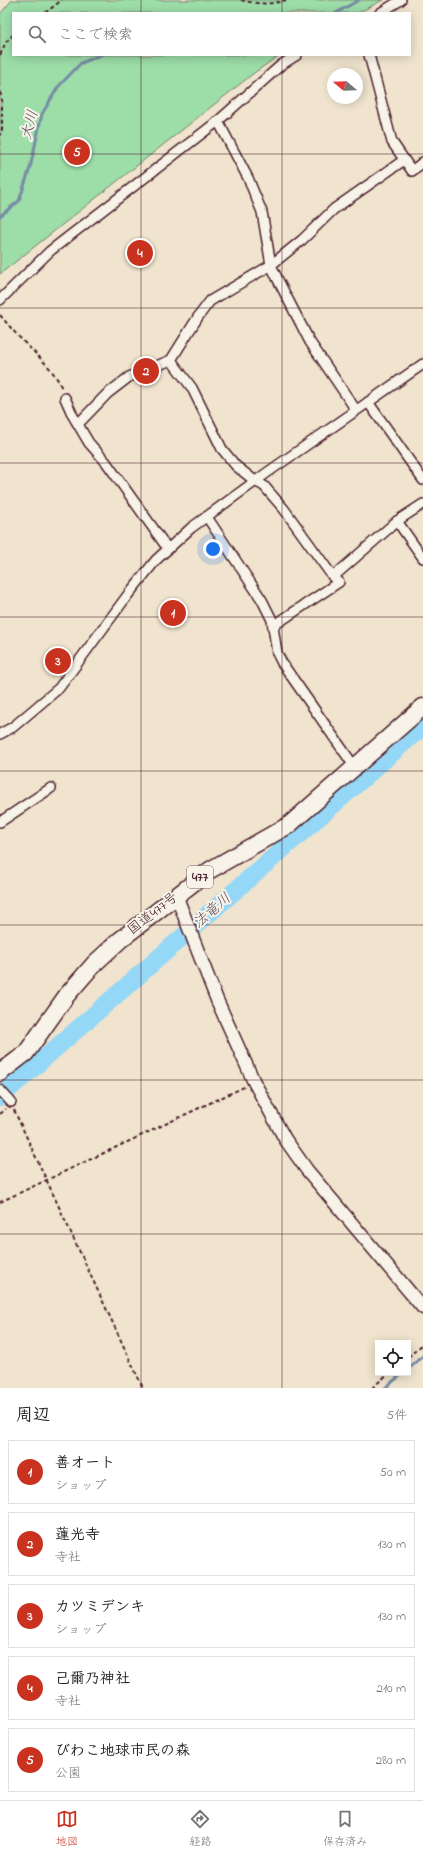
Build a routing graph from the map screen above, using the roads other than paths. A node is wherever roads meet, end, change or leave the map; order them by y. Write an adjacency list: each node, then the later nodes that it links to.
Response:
1 (401, 0): 2 (street)
2 (382, 12)
3 (296, 56): 5 (street)
4 (368, 56): 6 (street)
5 (218, 121): 8 (street); 9 (street)
6 (404, 160): 7 (street); 8 (street)
7 (423, 162)
8 (271, 265): 10 (street); 14 (street)
9 (0, 300)
10 (171, 360): 15 (street); 17 (street)
11 (423, 364): 13 (street)
12 (65, 398): 15 (street)
13 (368, 402): 14 (street); 16 (street)
14 (356, 410): 17 (street)
15 (78, 424): 21 (street)
16 (423, 480)
17 (255, 481): 19 (street); 23 (street)
18 (423, 504): 20 (street)
19 (207, 517): 21 (street); 24 (street)
20 (396, 522): 22 (street); 23 (street)
21 (168, 549): 26 (street)
22 (423, 558)
23 (333, 577): 24 (street)
24 (273, 626): 27 (street)
25 (423, 707): 27 (highway, 国道477号 / 477)
26 (0, 734)
27 (354, 766): 30 (highway, 国道477号 / 477)
28 (51, 788): 29 (street)
29 (0, 822)
30 (176, 895): 31 (highway, 国道477号 / 477); 34 (street)
31 (0, 1073)
32 (0, 1090): 33 (street)
33 (10, 1102)
34 (423, 1308)

